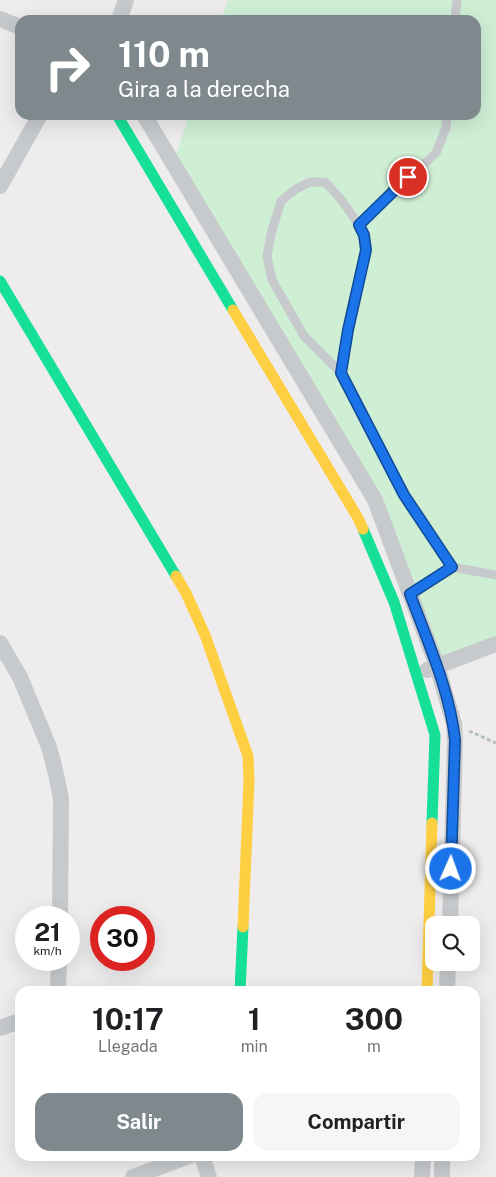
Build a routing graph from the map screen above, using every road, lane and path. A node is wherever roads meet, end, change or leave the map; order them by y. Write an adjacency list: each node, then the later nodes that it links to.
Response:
1 (126, 0): 3 (street)
2 (457, 0): 4 (lane)
3 (121, 15)
4 (456, 15)
5 (0, 19): 6 (street)
6 (15, 25)
7 (37, 120): 11 (street)
8 (121, 120): 18 (street)
9 (147, 120): 17 (street)
10 (447, 120): 12 (lane)
11 (0, 186)
12 (359, 225): 14 (lane); 14 (lane)
13 (0, 281): 30 (street)
14 (341, 373): 15 (lane)
15 (452, 567): 16 (lane); 17 (lane)
16 (496, 575)
17 (410, 594): 18 (lane); 21 (street)
18 (394, 602): 22 (street)
19 (0, 643): 25 (street)
20 (496, 644): 21 (street)
21 (437, 666): 22 (street); 23 (street)
22 (417, 673): 31 (street)
23 (454, 724): 24 (path); 26 (street)
24 (496, 743)
25 (60, 906)
26 (450, 916)
27 (59, 971): 29 (street)
28 (448, 971): 32 (street)
29 (58, 986)
30 (240, 986)
31 (427, 986)
32 (447, 986)
33 (15, 1023): 34 (street)
34 (0, 1028)
35 (175, 1161): 40 (street)
36 (204, 1161): 41 (street)
37 (423, 1161): 39 (street)
38 (442, 1161): 42 (street)
39 (422, 1176): 42 (lane)
40 (132, 1177)
41 (209, 1177)
42 (444, 1177)

